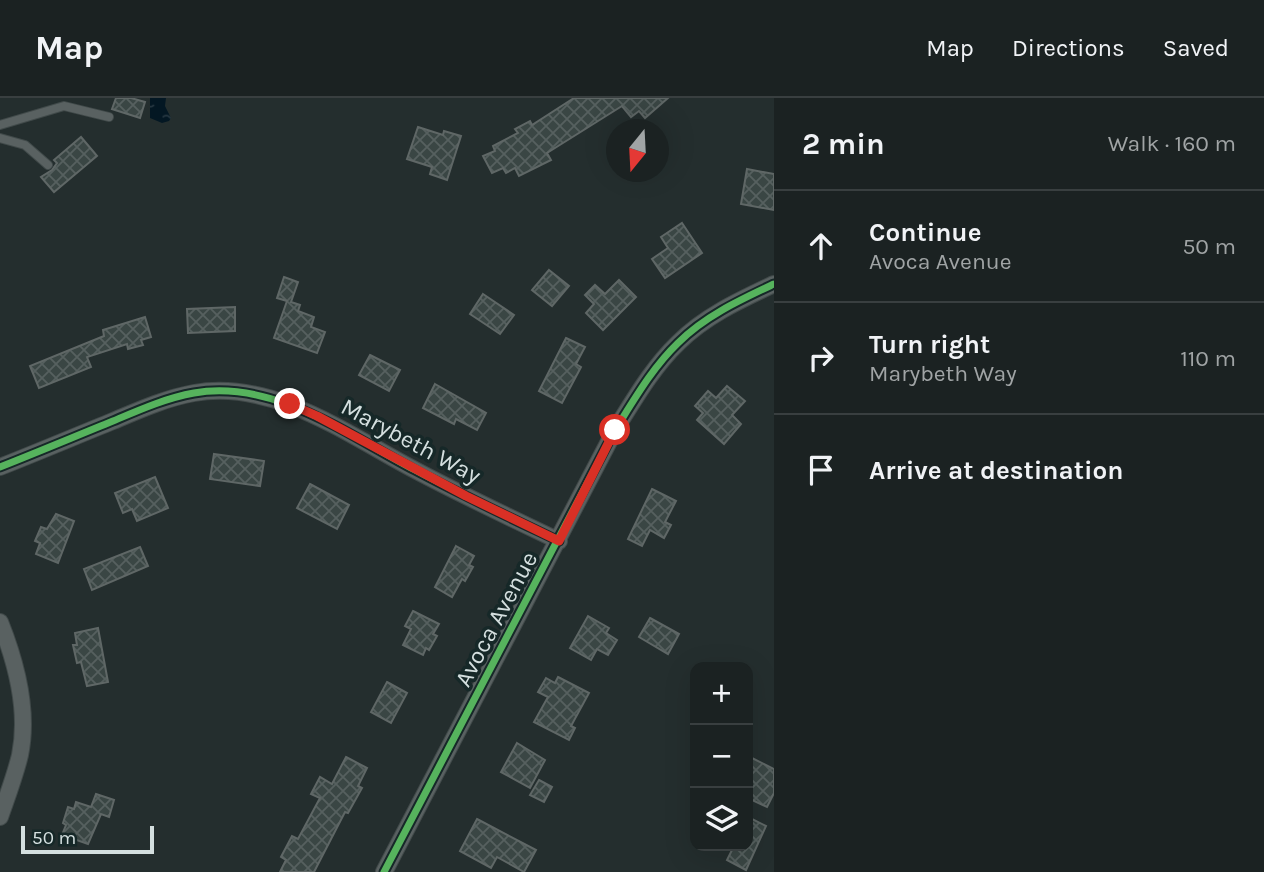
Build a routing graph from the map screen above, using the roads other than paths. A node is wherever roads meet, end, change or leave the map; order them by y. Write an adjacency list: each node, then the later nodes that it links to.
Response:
1 (109, 117): 2 (lane)
2 (0, 125)
3 (0, 138): 4 (lane)
4 (48, 165)
5 (774, 284): 7 (street, Avoca Avenue)
6 (0, 467): 7 (street, Marybeth Way)
7 (559, 541): 10 (street, Avoca Avenue)
8 (0, 622): 9 (street)
9 (0, 817)
10 (384, 872)

